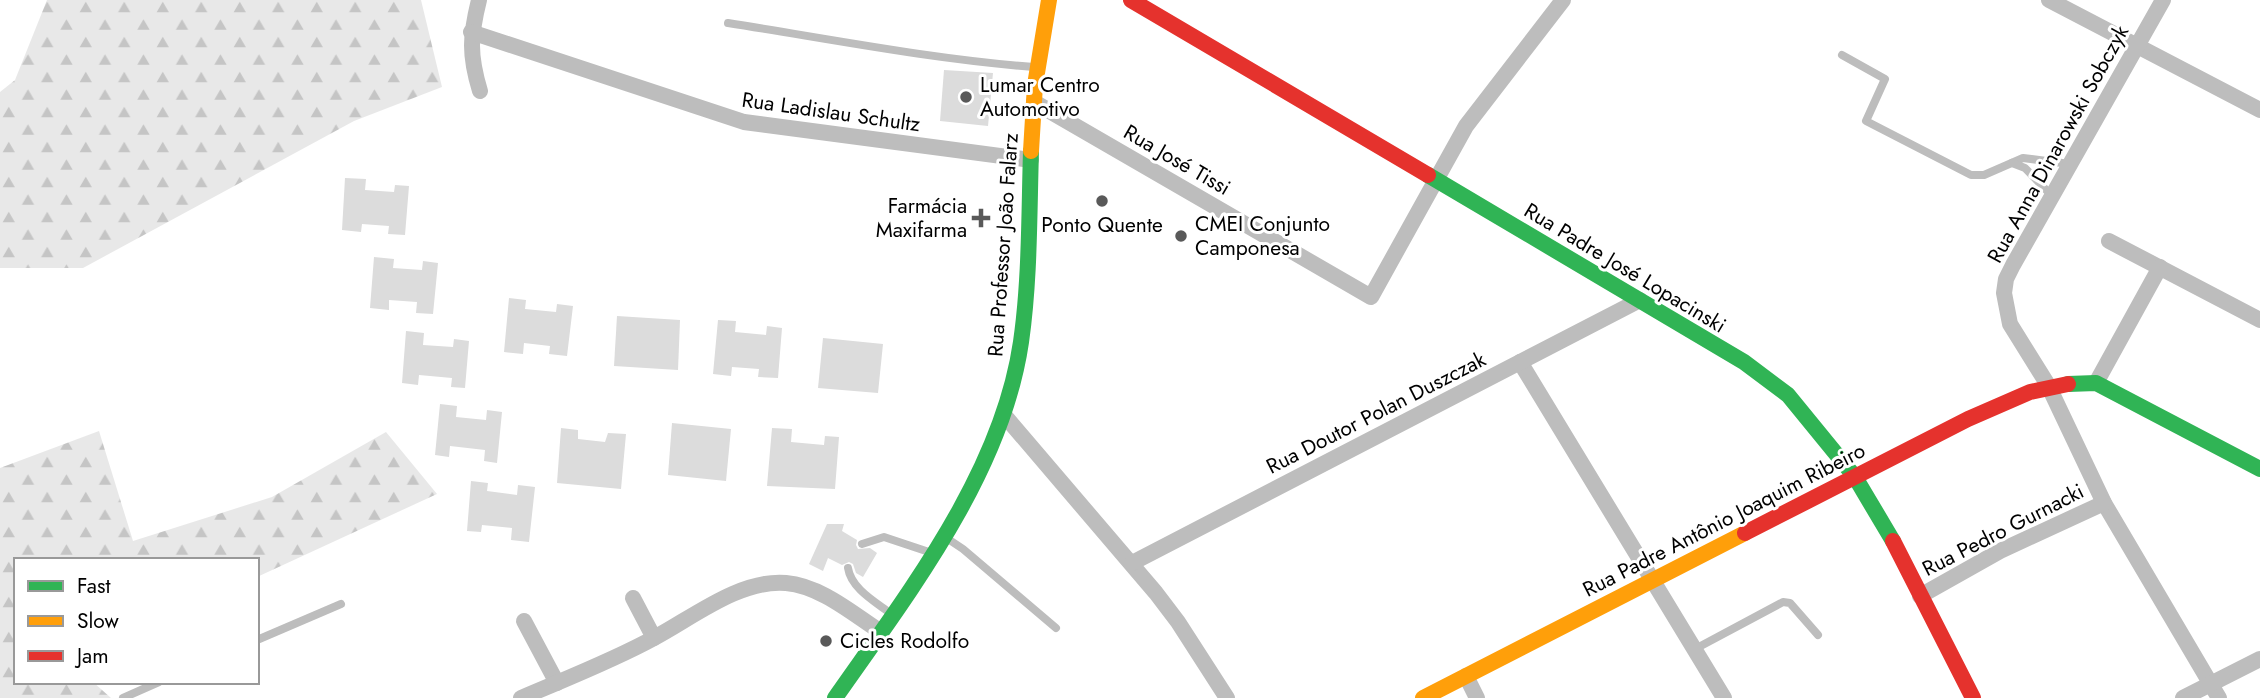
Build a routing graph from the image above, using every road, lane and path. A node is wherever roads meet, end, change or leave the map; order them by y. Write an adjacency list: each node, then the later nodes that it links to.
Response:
1 (479, 0): 8 (street)
2 (1049, 0): 11 (street, Rua Professor João Falarz)
3 (1131, 0): 18 (street, Rua Padre José Lopacinski)
4 (1563, 0): 18 (street)
5 (2049, 0): 9 (street)
6 (2163, 0): 9 (street, Rua Anna Dinarowski Sobczyk)
7 (729, 23): 11 (lane)
8 (471, 32): 12 (street); 15 (street, Rua Ladislau Schultz)
9 (2137, 46): 14 (street); 17 (street, Rua Anna Dinarowski Sobczyk)
10 (1842, 55): 16 (lane)
11 (1037, 68): 13 (street, Rua Professor João Falarz)
12 (480, 91)
13 (1034, 102): 15 (street, Rua Professor João Falarz); 18 (street, Rua José Tissi)
14 (2260, 110)
15 (1031, 160): 27 (street, Rua Professor João Falarz)
16 (2010, 162): 17 (lane); 19 (lane)
17 (2070, 164): 19 (street, Rua Anna Dinarowski Sobczyk)
18 (1436, 180): 22 (street, Rua Padre José Lopacinski)
19 (2052, 196): 26 (street, Rua Anna Dinarowski Sobczyk)
20 (2109, 241): 21 (street)
21 (2160, 267): 23 (street); 25 (street)
22 (1640, 300): 24 (street, Rua Doutor Polan Duszczak); 29 (street, Rua Padre José Lopacinski)
23 (2260, 320)
24 (1520, 362): 34 (street, Rua Doutor Polan Duszczak); 36 (street)
25 (2096, 383): 26 (street, Rua Padre Antônio Joaquim Ribeiro); 28 (street)
26 (2048, 385): 29 (street, Rua Padre Antônio Joaquim Ribeiro); 30 (street, Rua Anna Dinarowski Sobczyk)
27 (1004, 415): 31 (street, Rua Professor João Falarz); 34 (street)
28 (2260, 469)
29 (1855, 477): 36 (street, Rua Padre Antônio Joaquim Ribeiro); 37 (street, Rua Padre José Lopacinski)
30 (2104, 503): 37 (street, Rua Pedro Gurnacki); 52 (street, Rua Anna Dinarowski Sobczyk)
31 (943, 535): 33 (street, Rua Professor João Falarz); 42 (lane)
32 (862, 544): 33 (lane)
33 (932, 553): 40 (street, Rua Professor João Falarz)
34 (1132, 564): 56 (street)
35 (848, 568): 40 (lane)
36 (1653, 580): 47 (street); 49 (street, Rua Padre Antônio Joaquim Ribeiro)
37 (1920, 596): 60 (street, Rua Padre José Lopacinski)
38 (633, 598): 45 (street)
39 (341, 604): 46 (lane)
40 (892, 615): 43 (street, Rua Professor João Falarz)
41 (524, 621): 50 (street)
42 (1056, 628)
43 (881, 632): 45 (street); 55 (street, Rua Professor João Falarz)
44 (1818, 635): 47 (lane)
45 (654, 638): 50 (street)
46 (259, 639)
47 (1695, 649): 59 (street)
48 (2260, 659): 52 (street)
49 (1466, 676): 57 (street, Rua Padre Antônio Joaquim Ribeiro); 58 (street)
50 (557, 682): 54 (street)
51 (154, 684): 53 (lane)
52 (2216, 691): 61 (street)
53 (123, 698)
54 (521, 698)
55 (835, 698)
56 (1227, 698)
57 (1423, 698)
58 (1477, 698)
59 (1724, 698)
60 (1973, 698)
61 (2183, 698)

